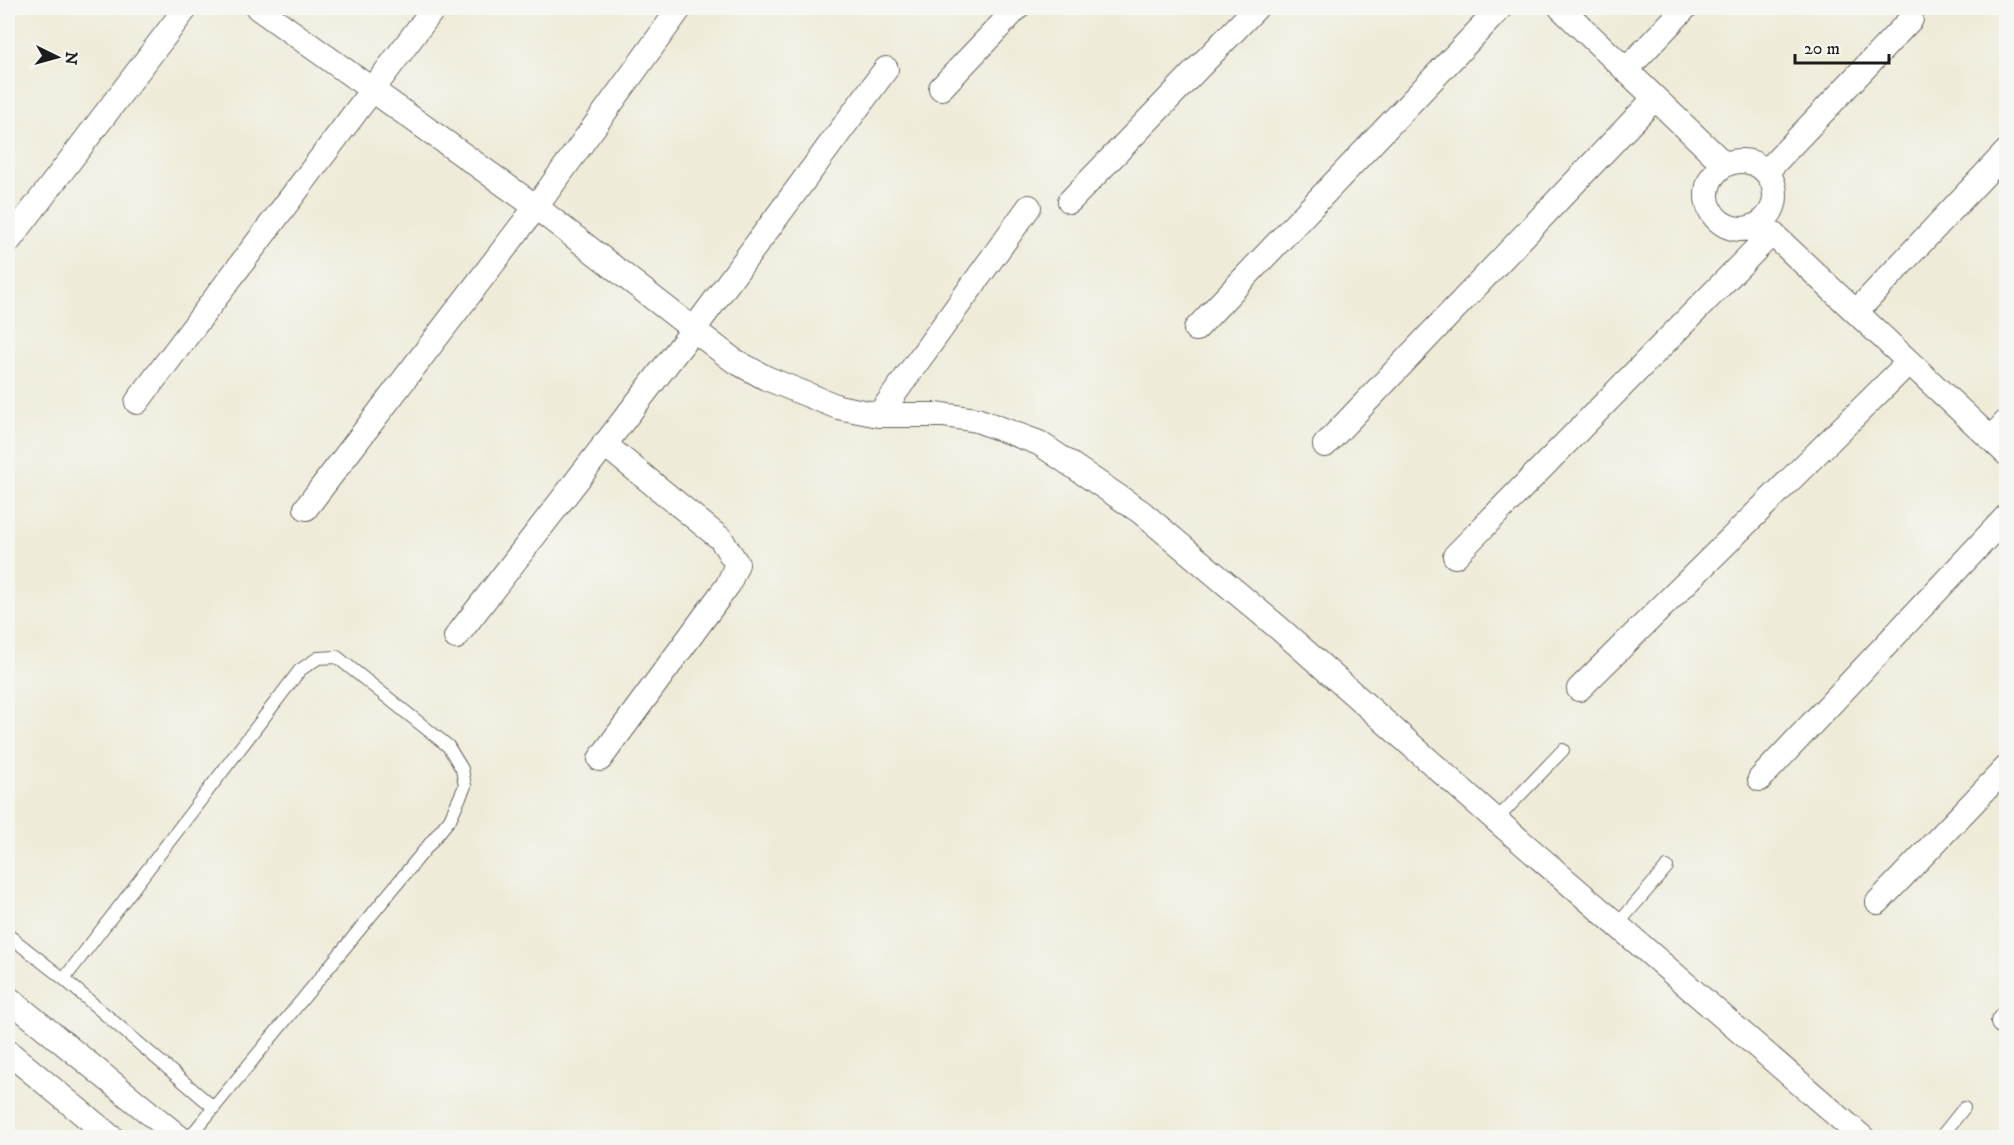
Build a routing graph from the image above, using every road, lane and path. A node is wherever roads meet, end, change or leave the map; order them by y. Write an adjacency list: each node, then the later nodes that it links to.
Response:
1 (186, 8): 23 (street)
2 (258, 8): 14 (street)
3 (434, 8): 14 (street)
4 (680, 8): 20 (street)
5 (1017, 8): 13 (street)
6 (1256, 8): 19 (street)
7 (1500, 8): 26 (street)
8 (1561, 8): 12 (street)
9 (1685, 8): 12 (street)
10 (1911, 19): 18 (street)
11 (886, 69): 25 (street)
12 (1626, 70): 15 (street)
13 (941, 88)
14 (372, 91): 20 (street); 28 (street)
15 (1654, 98): 17 (street); 32 (street)
16 (2007, 152): 24 (street)
17 (1724, 164): 18 (street); 22 (street)
18 (1766, 172): 22 (street)
19 (1070, 201)
20 (536, 207): 25 (street); 33 (street)
21 (1029, 207): 29 (street)
22 (1767, 228): 24 (street); 35 (street)
23 (8, 242)
24 (1856, 312): 27 (street)
25 (694, 329): 29 (street); 31 (street)
26 (1196, 329)
27 (1909, 362): 30 (street); 37 (street)
28 (137, 402)
29 (879, 415): 42 (street)
30 (2001, 438)
31 (604, 444): 36 (street); 39 (street)
32 (1325, 445)
33 (306, 507)
34 (2007, 517): 41 (street)
35 (1455, 556)
36 (456, 638)
37 (1579, 689)
38 (1563, 750): 42 (lane)
39 (600, 759)
40 (2007, 768): 44 (street)
41 (1760, 779)
42 (1496, 820): 45 (street)
43 (1667, 867): 45 (lane)
44 (1878, 902)
45 (1617, 925): 54 (street)
46 (8, 935): 47 (lane)
47 (64, 979): 50 (lane); 50 (lane)
48 (8, 998): 53 (street)
49 (8, 1052): 52 (street)
50 (213, 1107): 53 (lane)
51 (1964, 1108): 55 (lane)
52 (112, 1137)
53 (181, 1137)
54 (1863, 1137)
55 (1940, 1137)

